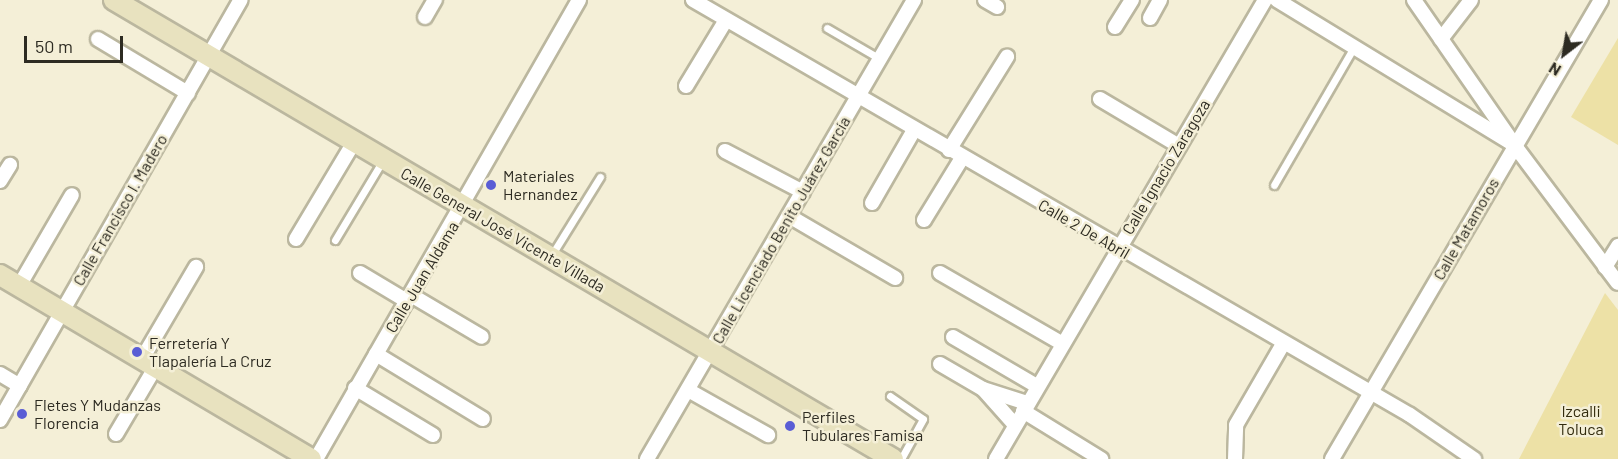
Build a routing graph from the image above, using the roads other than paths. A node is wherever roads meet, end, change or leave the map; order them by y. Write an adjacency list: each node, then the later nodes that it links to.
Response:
1 (114, 0): 24 (main road, Calle General José Vicente Villada)
2 (242, 0): 24 (street, Calle Francisco I. Madero)
3 (435, 0): 16 (street)
4 (579, 0): 46 (street, Calle Juan Aldama)
5 (693, 0): 18 (street, Calle 2 De Abril)
6 (985, 0): 15 (street)
7 (1132, 0): 19 (street)
8 (1160, 0): 17 (street)
9 (1264, 0): 33 (street, Calle Ignacio Zaragoza)
10 (1277, 0): 23 (street)
11 (1414, 0): 22 (street)
12 (1471, 0): 22 (street)
13 (1600, 0): 34 (street, Calle Matamoros)
14 (911, 1): 26 (street, Calle Licenciado Benito Juárez García)
15 (997, 7)
16 (425, 17)
17 (1150, 18)
18 (726, 20): 27 (street); 29 (street, Calle 2 De Abril)
19 (1115, 27)
20 (827, 28): 26 (lane)
21 (98, 39): 28 (street)
22 (1441, 39): 34 (street)
23 (1354, 47): 34 (street); 42 (lane)
24 (208, 56): 28 (street, Calle Francisco I. Madero); 32 (main road, Calle General José Vicente Villada)
25 (1007, 57): 35 (street)
26 (880, 58): 29 (street, Calle Licenciado Benito Juárez García)
27 (686, 86)
28 (188, 93): 63 (street, Calle Francisco I. Madero)
29 (858, 97): 31 (street, Calle 2 De Abril); 43 (street, Calle Licenciado Benito Juárez García)
30 (1100, 99): 33 (street)
31 (914, 130): 35 (street, Calle 2 De Abril); 45 (street)
32 (354, 142): 38 (main road, Calle General José Vicente Villada); 49 (street)
33 (1179, 146): 52 (street, Calle Ignacio Zaragoza)
34 (1515, 146): 55 (street); 78 (street, Calle Matamoros)
35 (949, 150): 37 (street, Calle 2 De Abril)
36 (725, 151): 43 (street)
37 (962, 158): 48 (street); 52 (street, Calle 2 De Abril)
38 (383, 160): 46 (main road, Calle General José Vicente Villada); 50 (lane)
39 (10, 165): 41 (street)
40 (600, 177): 53 (lane)
41 (0, 181)
42 (1274, 184)
43 (803, 192): 47 (street, Calle Licenciado Benito Juárez García)
44 (72, 195): 61 (street)
45 (872, 203)
46 (463, 207): 53 (main road, Calle General José Vicente Villada); 62 (street, Calle Juan Aldama)
47 (789, 216): 59 (street); 68 (street, Calle Licenciado Benito Juárez García)
48 (924, 220)
49 (296, 240)
50 (335, 240)
51 (1618, 246): 55 (street)
52 (1118, 249): 66 (street, Calle Ignacio Zaragoza); 67 (street, Calle 2 De Abril)
53 (551, 258): 68 (main road, Calle General José Vicente Villada)
54 (196, 267): 70 (street)
55 (1605, 267): 60 (street)
56 (360, 273): 62 (street)
57 (940, 273): 66 (street)
58 (0, 275): 61 (main road)
59 (895, 278)
60 (1618, 283)
61 (19, 286): 63 (main road)
62 (409, 298): 64 (street); 69 (street, Calle Juan Aldama)
63 (62, 310): 70 (main road); 73 (street, Calle Francisco I. Madero)
64 (482, 337)
65 (953, 337): 74 (street)
66 (1061, 343): 74 (street, Calle Ignacio Zaragoza)
67 (1283, 344): 78 (street, Calle 2 De Abril); 95 (street)
68 (711, 350): 77 (street, Calle Licenciado Benito Juárez García); 91 (main road, Calle General José Vicente Villada)
69 (376, 354): 75 (street, Calle Juan Aldama); 81 (street)
70 (149, 363): 84 (street); 88 (main road)
71 (940, 364): 76 (street)
72 (0, 374): 73 (street)
73 (20, 386): 82 (street, Calle Francisco I. Madero)
74 (1037, 386): 80 (street, Calle Ignacio Zaragoza)
75 (355, 388): 85 (street); 89 (street, Calle Juan Aldama)
76 (983, 389): 80 (street); 83 (street)
77 (688, 390): 86 (street); 90 (street, Calle Licenciado Benito Juárez García)
78 (1370, 393): 87 (street, Calle 2 De Abril); 96 (street, Calle Matamoros)
79 (890, 396): 92 (lane)
80 (1025, 407): 83 (street, Calle Ignacio Zaragoza); 94 (street)
81 (483, 419)
82 (0, 420)
83 (1015, 425): 93 (street, Calle Ignacio Zaragoza)
84 (116, 434)
85 (433, 435)
86 (768, 435)
87 (1469, 458)
88 (311, 459)
89 (316, 459)
90 (647, 459)
91 (893, 459)
92 (901, 459)
93 (996, 459)
94 (1101, 459)
95 (1235, 459)
96 (1332, 459)

